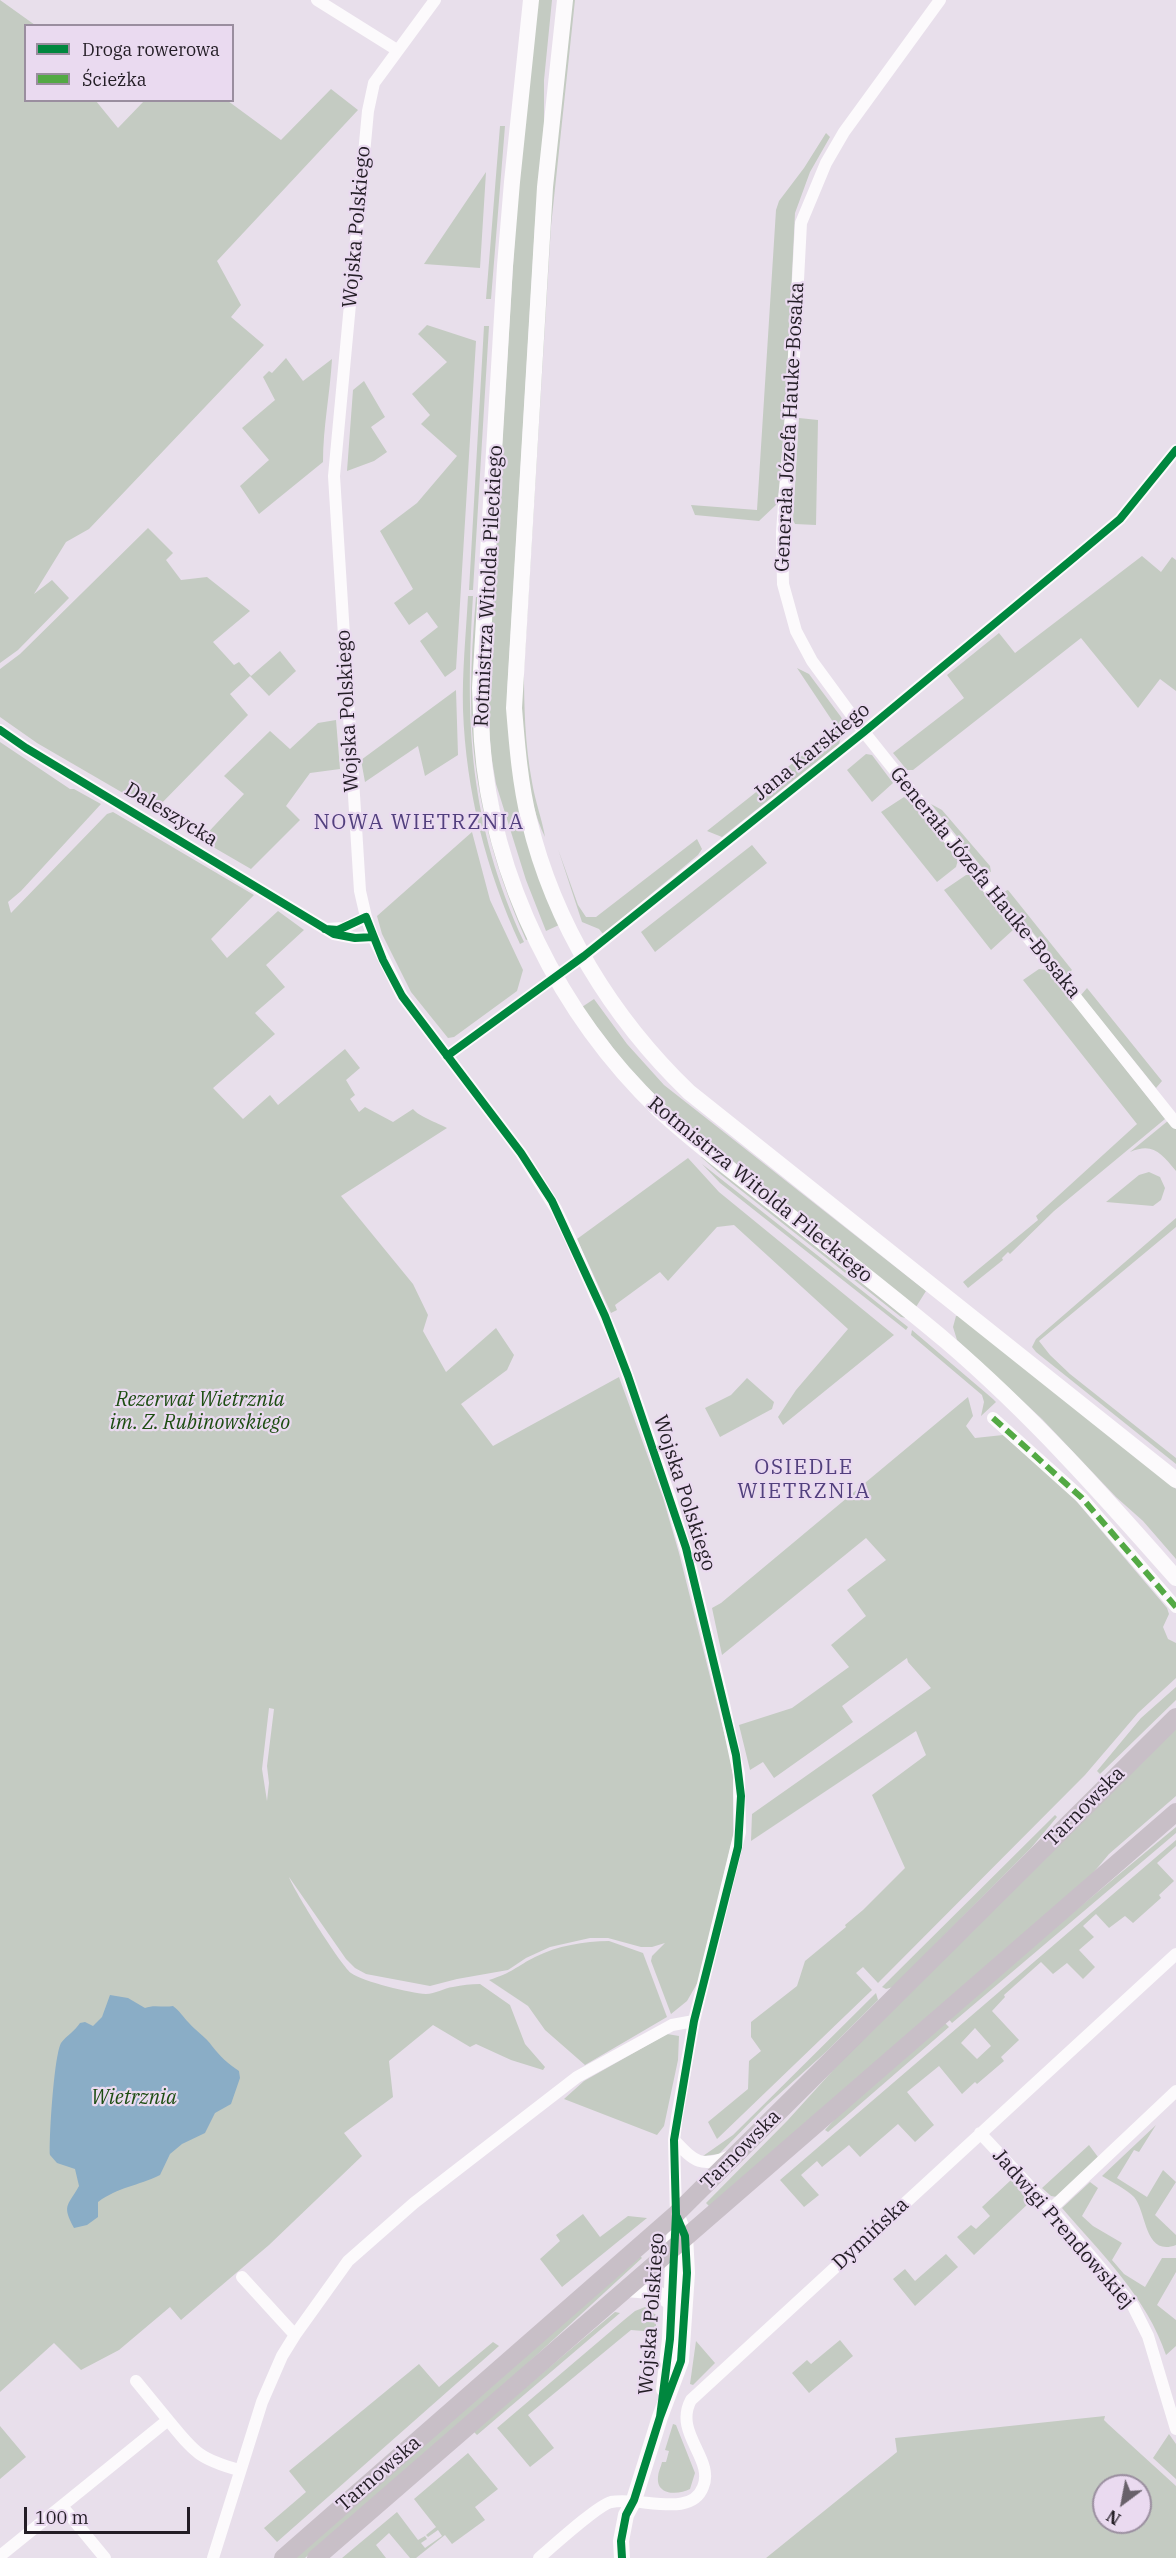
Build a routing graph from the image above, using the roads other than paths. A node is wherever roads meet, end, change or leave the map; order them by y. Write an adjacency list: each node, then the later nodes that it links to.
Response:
1 (317, 0): 6 (street)
2 (435, 0): 6 (street, Wojska Polskiego)
3 (531, 0): 14 (main road, Rotmistrza Witolda Pileckiego)
4 (565, 0): 13 (main road, Rotmistrza Witolda Pileckiego)
5 (940, 0): 9 (street, Generała Józefa Hauke-Bosaka)
6 (397, 50): 10 (street, Wojska Polskiego)
7 (1176, 450): 9 (street, Jana Karskiego)
8 (0, 730): 11 (street, Daleszycka)
9 (864, 732): 13 (street, Jana Karskiego); 16 (street, Generała Józefa Hauke-Bosaka)
10 (366, 918): 11 (street); 12 (street, Wojska Polskiego)
11 (325, 929): 12 (street, Daleszycka)
12 (373, 937): 15 (street, Wojska Polskiego)
13 (584, 956): 14 (street, Jana Karskiego); 18 (main road, Rotmistrza Witolda Pileckiego)
14 (555, 976): 15 (street, Jana Karskiego); 19 (main road, Rotmistrza Witolda Pileckiego)
15 (447, 1056): 24 (street, Wojska Polskiego)
16 (1176, 1123)
17 (993, 1418): 20 (street)
18 (1176, 1480)
19 (1176, 1578)
20 (1176, 1607)
21 (1176, 1717): 28 (main road, Tarnowska)
22 (1176, 1812): 31 (main road, Tarnowska)
23 (1176, 1954): 26 (street, Dymińska)
24 (694, 2021): 27 (street, Wojska Polskiego); 35 (street)
25 (1176, 2091): 29 (street)
26 (980, 2133): 29 (street, Jadwigi Prendowskiej); 41 (street, Dymińska)
27 (674, 2140): 28 (street); 30 (street, Wojska Polskiego)
28 (737, 2154): 30 (main road, Tarnowska)
29 (1051, 2209): 39 (street, Jadwigi Prendowskiej)
30 (676, 2214): 31 (main road, Wojska Polskiego); 47 (main road, Tarnowska)
31 (679, 2241): 33 (main road, Tarnowska); 34 (main road, Wojska Polskiego); 37 (main road, Wojska Polskiego)
32 (242, 2277): 35 (street)
33 (625, 2289): 34 (main road); 48 (main road, Tarnowska)
34 (672, 2304): 37 (main road, Wojska Polskiego)
35 (294, 2335): 40 (street)
36 (136, 2381): 38 (street)
37 (660, 2417): 41 (main road, Wojska Polskiego)
38 (168, 2420): 40 (street); 42 (street)
39 (1176, 2429)
40 (239, 2470): 46 (street)
41 (634, 2500): 44 (main road, Wojska Polskiego); 49 (street)
42 (62, 2506): 43 (street); 45 (street)
43 (0, 2556)
44 (622, 2557)
45 (105, 2558)
46 (213, 2558)
47 (283, 2558)
48 (316, 2558)
49 (539, 2558)

